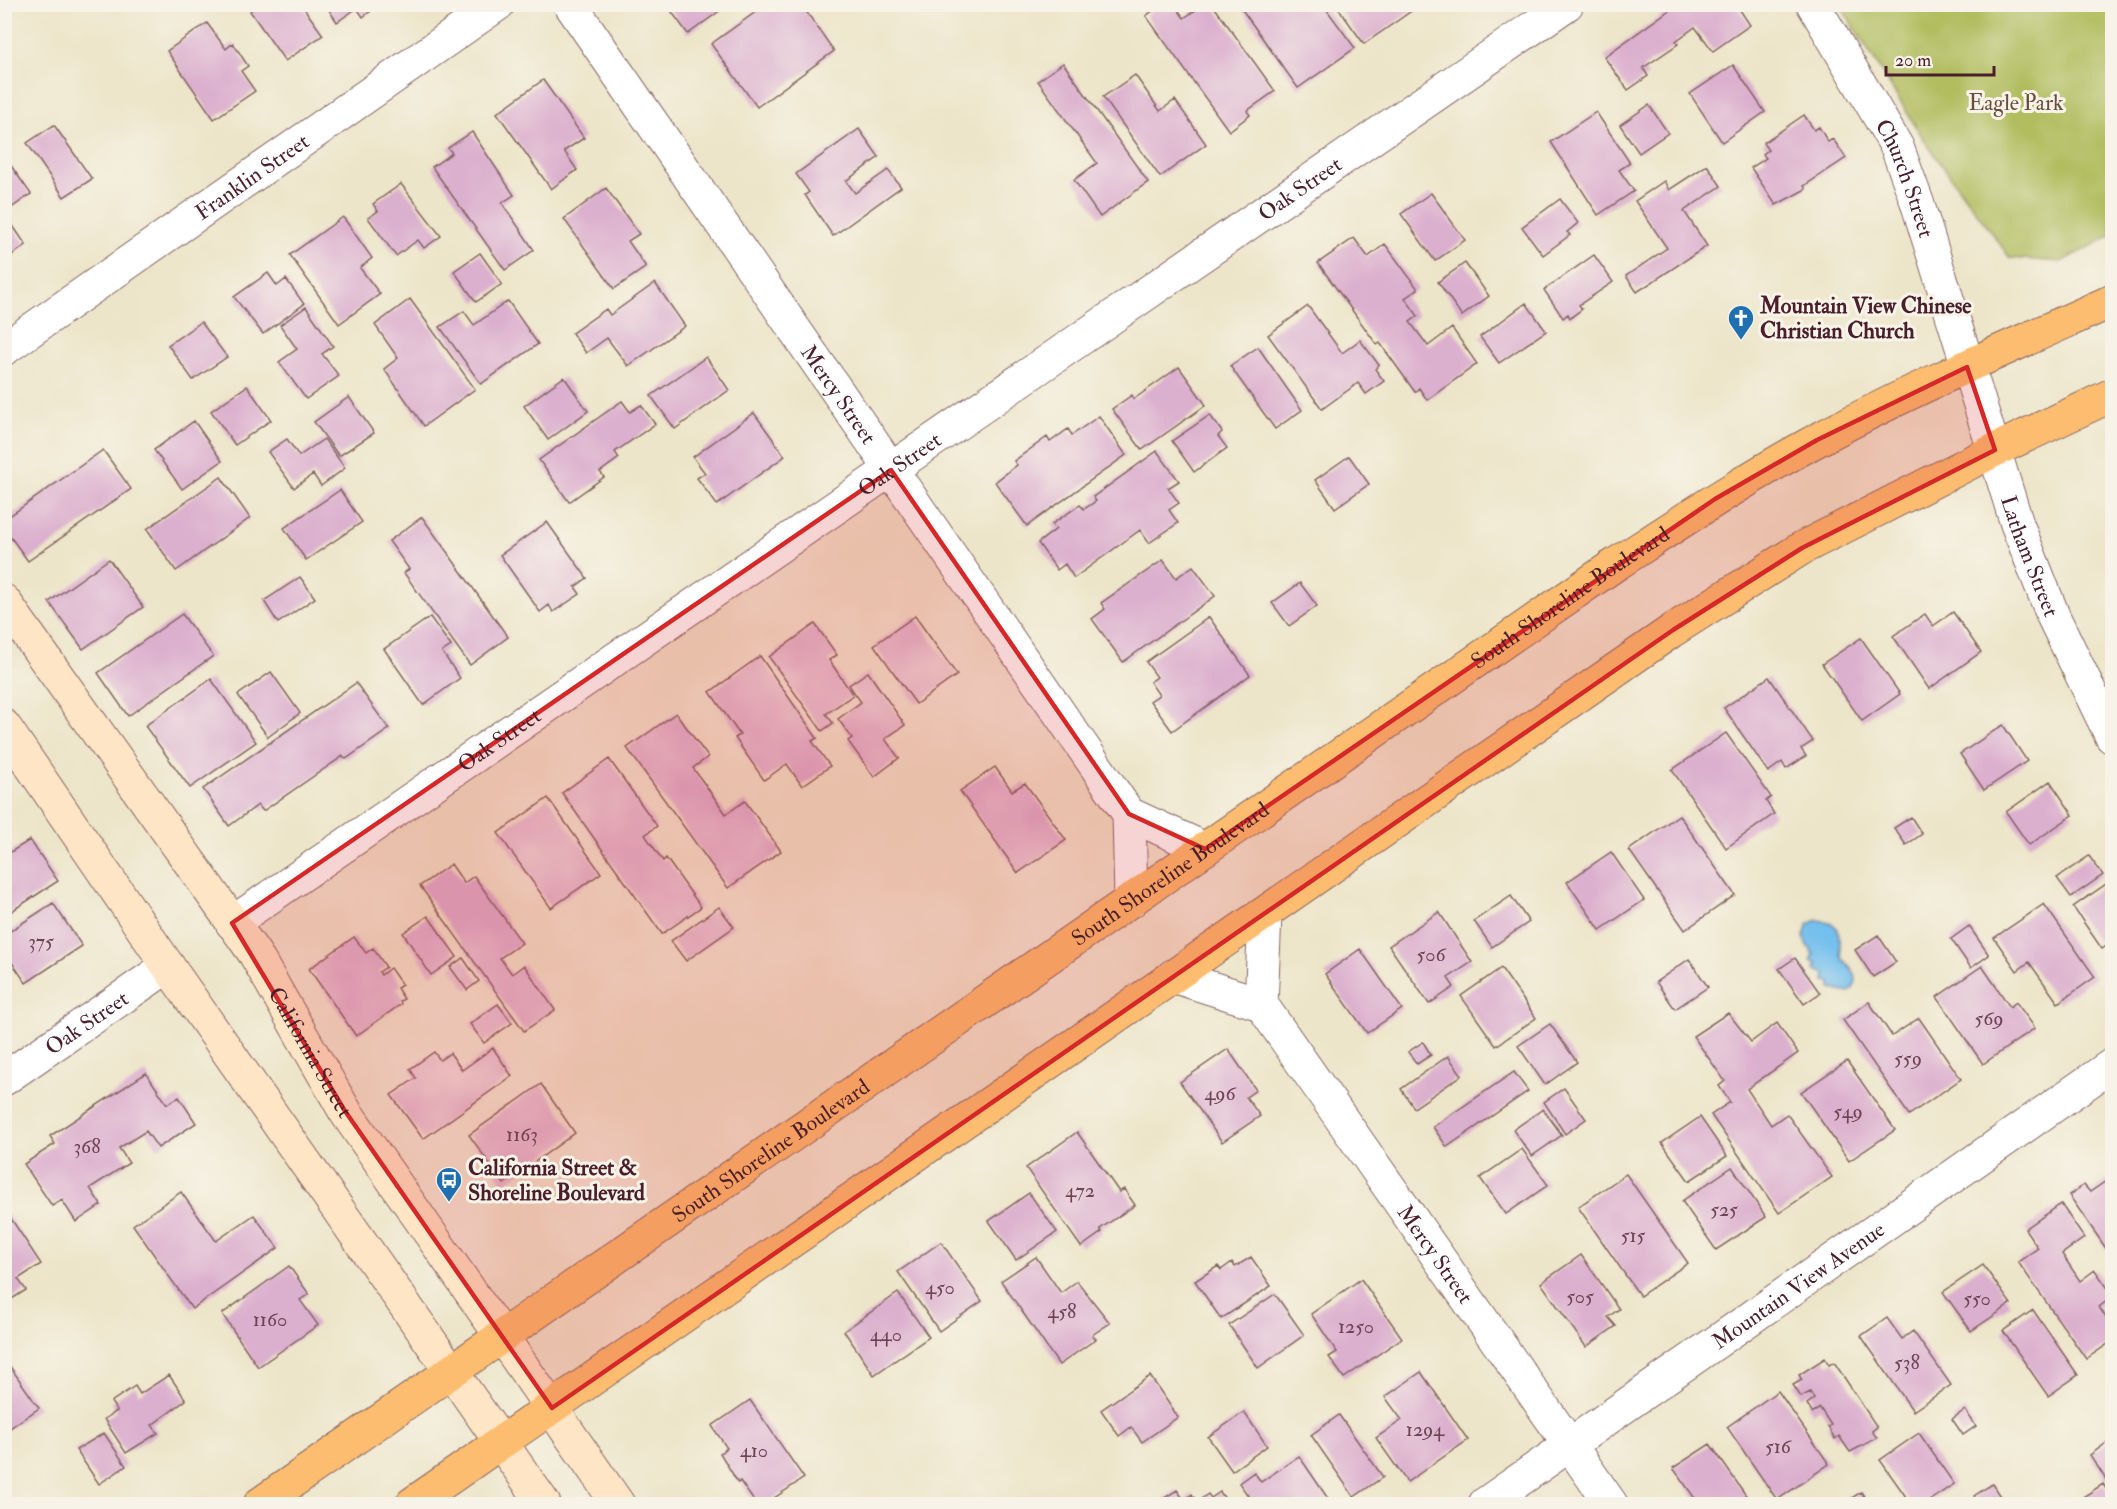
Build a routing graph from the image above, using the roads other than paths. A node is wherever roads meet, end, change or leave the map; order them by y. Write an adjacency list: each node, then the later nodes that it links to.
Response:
1 (498, 4): 6 (street, Franklin Street)
2 (570, 4): 10 (street, Mercy Street)
3 (1567, 4): 10 (street, Oak Street)
4 (1813, 4): 7 (street, Church Street)
5 (2112, 301): 7 (main road, South Shoreline Boulevard)
6 (4, 349)
7 (1967, 367): 9 (street, Latham Street); 15 (main road, South Shoreline Boulevard)
8 (2112, 395): 9 (main road)
9 (1995, 450): 13 (street, Latham Street); 17 (main road)
10 (891, 470): 14 (street, Mercy Street); 18 (street, Oak Street)
11 (4, 601): 18 (main road, California Street)
12 (4, 726): 19 (main road)
13 (2112, 737)
14 (1129, 814): 15 (street); 16 (street)
15 (1205, 849): 16 (main road, South Shoreline Boulevard)
16 (1131, 901): 24 (main road, South Shoreline Boulevard)
17 (1265, 915): 20 (main road); 21 (street)
18 (232, 923): 24 (main road, California Street)
19 (168, 966): 23 (street, Oak Street); 25 (main road)
20 (1173, 976): 21 (street); 26 (main road)
21 (1261, 1004): 28 (street, Mercy Street)
22 (2112, 1065): 28 (street, Mountain View Avenue)
23 (4, 1079)
24 (503, 1336): 25 (main road, South Shoreline Boulevard); 26 (main road, California Street)
25 (452, 1372): 27 (main road); 29 (main road, South Shoreline Boulevard)
26 (552, 1408): 27 (main road); 32 (main road, California Street)
27 (502, 1443): 30 (main road); 31 (main road)
28 (1570, 1444): 33 (street, Mountain View Avenue); 34 (street, Mercy Street)
29 (260, 1504)
30 (412, 1504)
31 (544, 1504)
32 (618, 1504)
33 (1485, 1504)
34 (1611, 1504)

